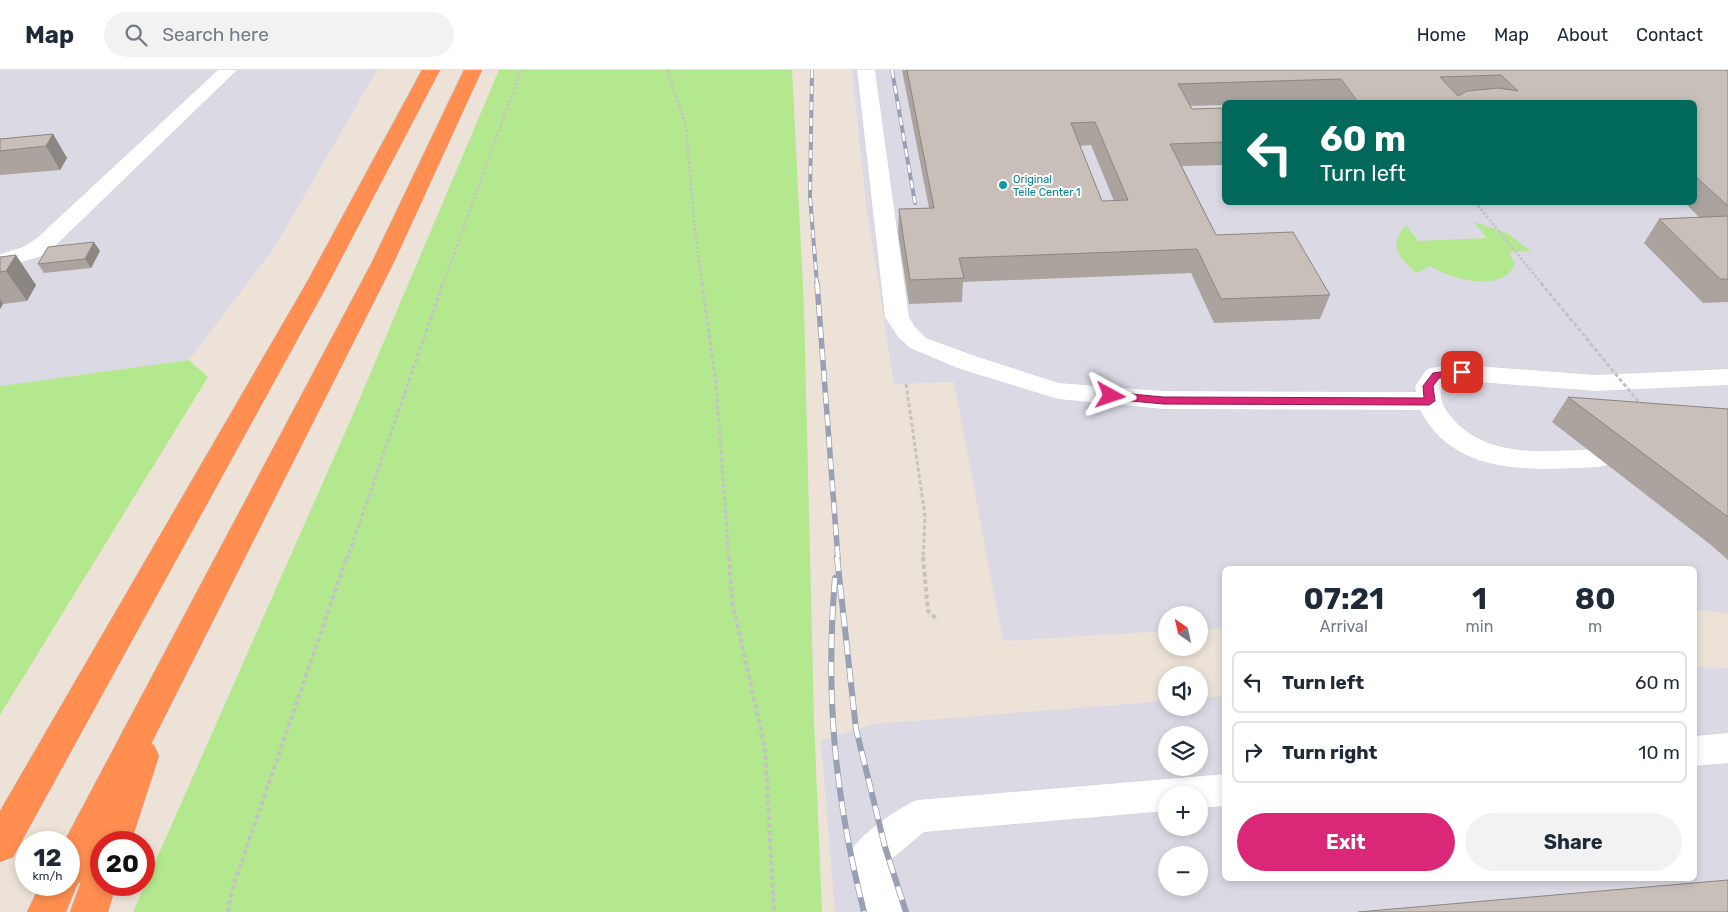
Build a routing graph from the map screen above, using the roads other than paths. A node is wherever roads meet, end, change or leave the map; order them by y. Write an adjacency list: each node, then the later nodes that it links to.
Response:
1 (228, 70): 5 (lane)
2 (432, 70): 14 (highway)
3 (473, 70): 9 (highway)
4 (866, 70): 7 (lane)
5 (0, 261)
6 (1728, 378): 7 (lane)
7 (1429, 401): 8 (lane)
8 (1599, 458)
9 (173, 668): 13 (highway); 15 (highway)
10 (1728, 748): 11 (lane)
11 (1697, 750)
12 (1222, 790): 20 (lane)
13 (117, 831)
14 (0, 845)
15 (80, 848)
16 (54, 896): 18 (highway)
17 (94, 896): 19 (highway)
18 (46, 912)
19 (89, 912)
20 (884, 912)

